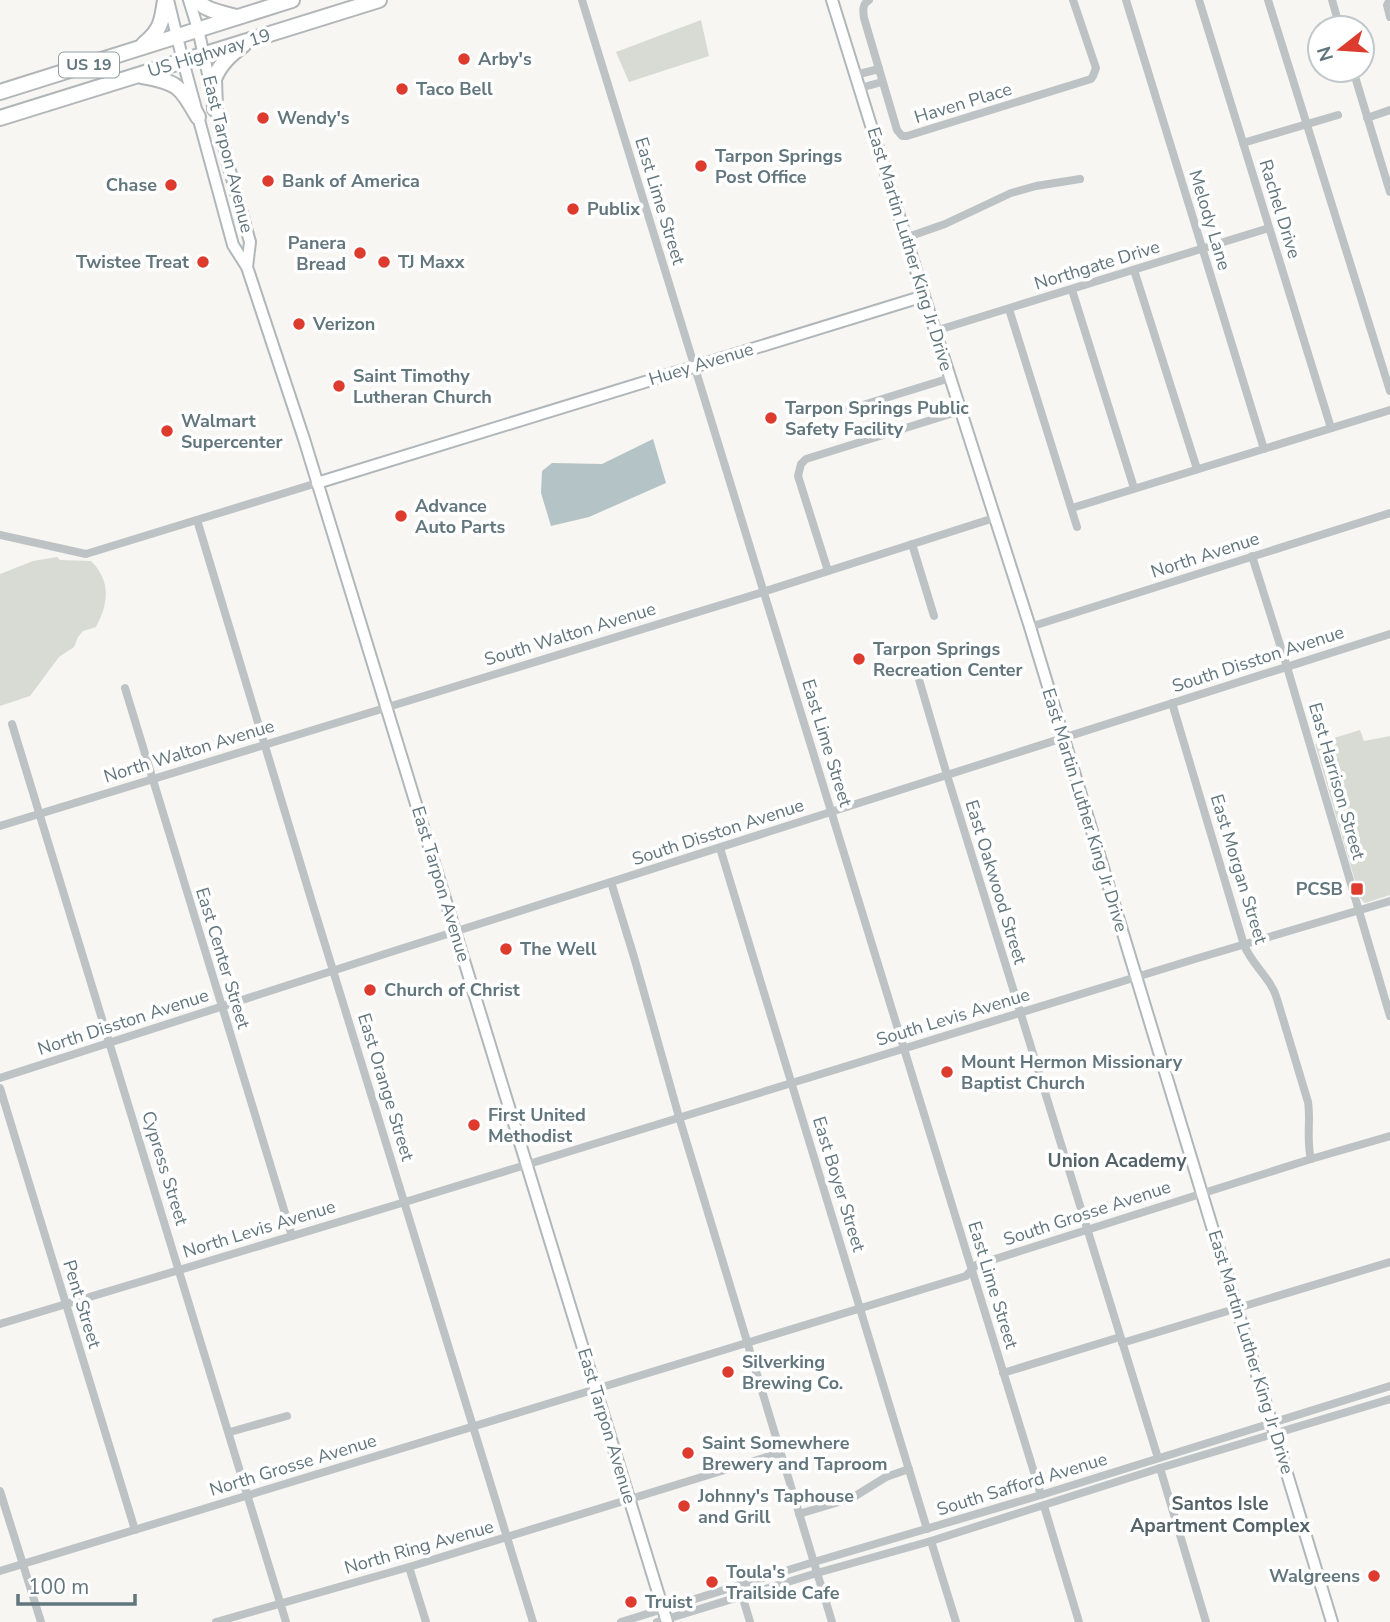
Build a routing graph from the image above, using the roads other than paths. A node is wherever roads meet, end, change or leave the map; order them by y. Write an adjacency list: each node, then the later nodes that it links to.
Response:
1 (167, 0): 17 (street, East Tarpon Avenue); 19 (highway)
2 (189, 0): 16 (street, East Tarpon Avenue)
3 (196, 0): 14 (highway)
4 (290, 0): 14 (highway, US Highway 19 / US 19)
5 (379, 0): 18 (highway, US Highway 19 / US 19)
6 (582, 0): 48 (street, East Lime Street)
7 (832, 0): 24 (street, East Martin Luther King Jr Drive)
8 (869, 0): 22 (street, Haven Place)
9 (1073, 0): 25 (street, Haven Place)
10 (1126, 0): 41 (street, Melody Lane)
11 (1199, 0): 36 (street, Rachel Drive)
12 (1268, 0): 35 (street)
13 (1390, 0): 15 (street)
14 (238, 17): 16 (highway, US Highway 19 / US 19)
15 (1390, 17)
16 (198, 29): 17 (highway, US Highway 19 / US 19); 20 (street, East Tarpon Avenue)
17 (177, 36): 19 (highway, US Highway 19 / US 19); 21 (street, East Tarpon Avenue)
18 (248, 41): 20 (highway, US Highway 19 / US 19); 29 (highway)
19 (138, 48): 28 (highway, US Highway 19 / US 19)
20 (203, 54): 21 (highway, US Highway 19 / US 19); 29 (street, East Tarpon Avenue)
21 (183, 61): 23 (highway, US Highway 19 / US 19); 32 (street, East Tarpon Avenue)
22 (878, 69): 24 (street); 25 (street, Haven Place)
23 (137, 75): 32 (highway); 33 (highway, US Highway 19 / US 19)
24 (855, 75): 27 (street, East Martin Luther King Jr Drive)
25 (883, 82): 27 (street)
26 (1357, 84): 34 (street)
27 (860, 88): 40 (street, East Martin Luther King Jr Drive)
28 (0, 92)
29 (215, 109): 42 (street, East Tarpon Avenue)
30 (1390, 110): 34 (street)
31 (1338, 115): 35 (street)
32 (198, 117): 42 (street, East Tarpon Avenue)
33 (0, 118)
34 (1367, 118): 38 (street)
35 (1307, 124): 36 (street); 50 (street)
36 (1243, 143): 39 (street, Rachel Drive)
37 (1080, 179): 40 (street)
38 (1390, 192)
39 (1269, 228): 41 (street, Northgate Drive); 54 (street, Rachel Drive)
40 (905, 238): 45 (street, East Martin Luther King Jr Drive)
41 (1202, 248): 43 (street, Northgate Drive); 55 (street, Melody Lane)
42 (247, 267): 57 (street, East Tarpon Avenue)
43 (1135, 270): 44 (street, Northgate Drive); 56 (street)
44 (1072, 290): 46 (street, Northgate Drive); 58 (street)
45 (924, 296): 47 (street, East Martin Luther King Jr Drive); 48 (street, Huey Avenue)
46 (1009, 309): 47 (street, Northgate Drive); 59 (street)
47 (935, 331): 49 (street, East Martin Luther King Jr Drive)
48 (694, 365): 57 (street, Huey Avenue); 68 (street, East Lime Street)
49 (950, 378): 52 (street, East Martin Luther King Jr Drive); 53 (street)
50 (1390, 391)
51 (1390, 410): 54 (street)
52 (960, 411): 61 (street, East Martin Luther King Jr Drive); 67 (street)
53 (837, 413)
54 (1331, 428): 55 (street)
55 (1264, 449): 56 (street)
56 (1197, 469): 58 (street)
57 (317, 483): 62 (street); 76 (street, East Tarpon Avenue)
58 (1134, 488): 59 (street)
59 (1072, 508): 63 (street)
60 (1390, 513): 66 (street, North Avenue)
61 (994, 518): 65 (street, South Walton Avenue); 70 (street, East Martin Luther King Jr Drive)
62 (197, 520): 64 (street); 79 (street, East Orange Street)
63 (1077, 527)
64 (0, 535)
65 (912, 544): 67 (street, South Walton Avenue); 69 (street)
66 (1252, 556): 70 (street, North Avenue); 72 (street, East Harrison Street)
67 (828, 571): 68 (street, South Walton Avenue)
68 (764, 592): 76 (street, South Walton Avenue); 82 (street, East Lime Street)
69 (934, 615)
70 (1030, 627): 78 (street, East Martin Luther King Jr Drive)
71 (1390, 634): 72 (street, South Disston Avenue)
72 (1287, 667): 75 (street, South Disston Avenue); 88 (street, East Harrison Street)
73 (918, 676): 80 (street, East Oakwood Street)
74 (125, 688): 81 (street, East Center Street)
75 (1172, 703): 78 (street, South Disston Avenue); 90 (street, East Morgan Street)
76 (387, 707): 79 (street, North Walton Avenue); 89 (street, East Tarpon Avenue)
77 (12, 724): 83 (street, Cypress Street)
78 (1062, 738): 80 (street, South Disston Avenue); 92 (street, East Martin Luther King Jr Drive)
79 (264, 744): 81 (street, North Walton Avenue); 91 (street, East Orange Street)
80 (947, 775): 82 (street, South Disston Avenue); 94 (street, East Oakwood Street)
81 (152, 779): 83 (street, North Walton Avenue); 93 (street, East Center Street)
82 (831, 812): 85 (street, South Disston Avenue); 97 (street, East Lime Street)
83 (40, 814): 84 (street, North Walton Avenue); 96 (street, Cypress Street)
84 (0, 826)
85 (720, 848): 86 (street, South Disston Avenue); 99 (street, East Boyer Street)
86 (611, 883): 89 (street, South Disston Avenue); 101 (street)
87 (1390, 901): 88 (street, South Levis Avenue)
88 (1359, 911): 90 (street, South Levis Avenue); 95 (street, East Harrison Street)
89 (456, 932): 91 (street, North Disston Avenue); 104 (street, East Tarpon Avenue)
90 (1244, 945): 92 (street, South Levis Avenue); 103 (street, East Morgan Street)
91 (334, 971): 93 (street, North Disston Avenue); 106 (street, East Orange Street)
92 (1136, 977): 94 (street, South Levis Avenue); 105 (street, East Martin Luther King Jr Drive)
93 (221, 1007): 96 (street, North Disston Avenue); 108 (street, East Center Street)
94 (1020, 1013): 97 (street, South Levis Avenue); 107 (street, East Oakwood Street)
95 (1390, 1016)
96 (110, 1043): 98 (street, North Disston Avenue); 110 (street, Cypress Street)
97 (904, 1048): 99 (street, South Levis Avenue); 111 (street, East Lime Street)
98 (0, 1078)
99 (792, 1083): 101 (street, South Levis Avenue); 113 (street, East Boyer Street)
100 (0, 1088): 112 (street, Pent Street)
101 (679, 1117): 104 (street, South Levis Avenue); 117 (street)
102 (1390, 1136): 103 (street, South Grosse Avenue)
103 (1311, 1159): 105 (street, South Grosse Avenue)
104 (526, 1164): 106 (street, North Levis Avenue); 120 (street, East Tarpon Avenue)
105 (1202, 1193): 107 (street, South Grosse Avenue); 114 (street, East Martin Luther King Jr Drive)
106 (405, 1202): 108 (street, North Levis Avenue); 123 (street, East Orange Street)
107 (1087, 1230): 111 (street, South Grosse Avenue); 116 (street, East Oakwood Street)
108 (292, 1236): 110 (street, North Levis Avenue)
109 (1390, 1262): 114 (street)
110 (179, 1269): 112 (street, North Levis Avenue); 125 (street, Cypress Street)
111 (972, 1269): 113 (street, South Grosse Avenue); 118 (street, East Lime Street)
112 (65, 1304): 115 (street, North Levis Avenue); 136 (street, Pent Street)
113 (860, 1308): 117 (street, South Grosse Avenue); 129 (street, East Boyer Street)
114 (1237, 1308): 116 (street); 124 (street, East Martin Luther King Jr Drive)
115 (0, 1324)
116 (1121, 1340): 118 (street); 127 (street, East Oakwood Street)
117 (747, 1343): 120 (street, South Grosse Avenue); 126 (street)
118 (1003, 1373): 132 (street, East Lime Street)
119 (1387, 1387): 121 (street); 124 (street, South Safford Avenue)
120 (596, 1389): 123 (street, North Grosse Avenue); 133 (street, East Tarpon Avenue)
121 (1389, 1402): 124 (street, South Safford Avenue)
122 (287, 1416): 125 (street)
123 (473, 1426): 131 (street, North Grosse Avenue); 138 (street, East Orange Street)
124 (1274, 1429): 127 (street, South Safford Avenue); 128 (street, South Safford Avenue); 159 (street, East Martin Luther King Jr Drive)
125 (230, 1432): 131 (street, Cypress Street)
126 (780, 1453): 133 (street, North Ring Avenue); 135 (street)
127 (1158, 1458): 132 (street, South Safford Avenue)
128 (1160, 1468): 134 (street, South Safford Avenue); 158 (street)
129 (909, 1469): 135 (street); 137 (street, East Boyer Street)
130 (0, 1490): 141 (street)
131 (248, 1495): 136 (street, North Grosse Avenue); 146 (street, Cypress Street)
132 (1041, 1495): 137 (street, South Safford Avenue)
133 (629, 1500): 138 (street, North Ring Avenue); 147 (street, East Tarpon Avenue)
134 (1044, 1506): 139 (street, South Safford Avenue); 157 (street)
135 (799, 1514): 140 (street)
136 (135, 1530): 141 (street, North Grosse Avenue)
137 (928, 1530): 140 (street, South Safford Avenue)
138 (507, 1537): 142 (street, North Ring Avenue); 152 (street, East Orange Street)
139 (931, 1541): 144 (street, South Safford Avenue); 156 (street)
140 (813, 1558): 144 (street); 147 (street, South Safford Avenue)
141 (23, 1564): 143 (street, North Grosse Avenue); 148 (street)
142 (408, 1567): 146 (street, North Ring Avenue); 151 (street)
143 (0, 1572)
144 (817, 1573): 145 (street, South Safford Avenue); 155 (street)
145 (742, 1595): 147 (street, South Safford Avenue); 154 (street)
146 (281, 1603): 149 (street, North Ring Avenue); 150 (street, Cypress Street)
147 (663, 1618): 153 (street)
148 (41, 1622)
149 (216, 1622)
150 (286, 1622)
151 (426, 1622)
152 (534, 1622)
153 (621, 1622)
154 (750, 1622)
155 (832, 1622)
156 (956, 1622)
157 (1079, 1622)
158 (1206, 1622)
159 (1332, 1622)

